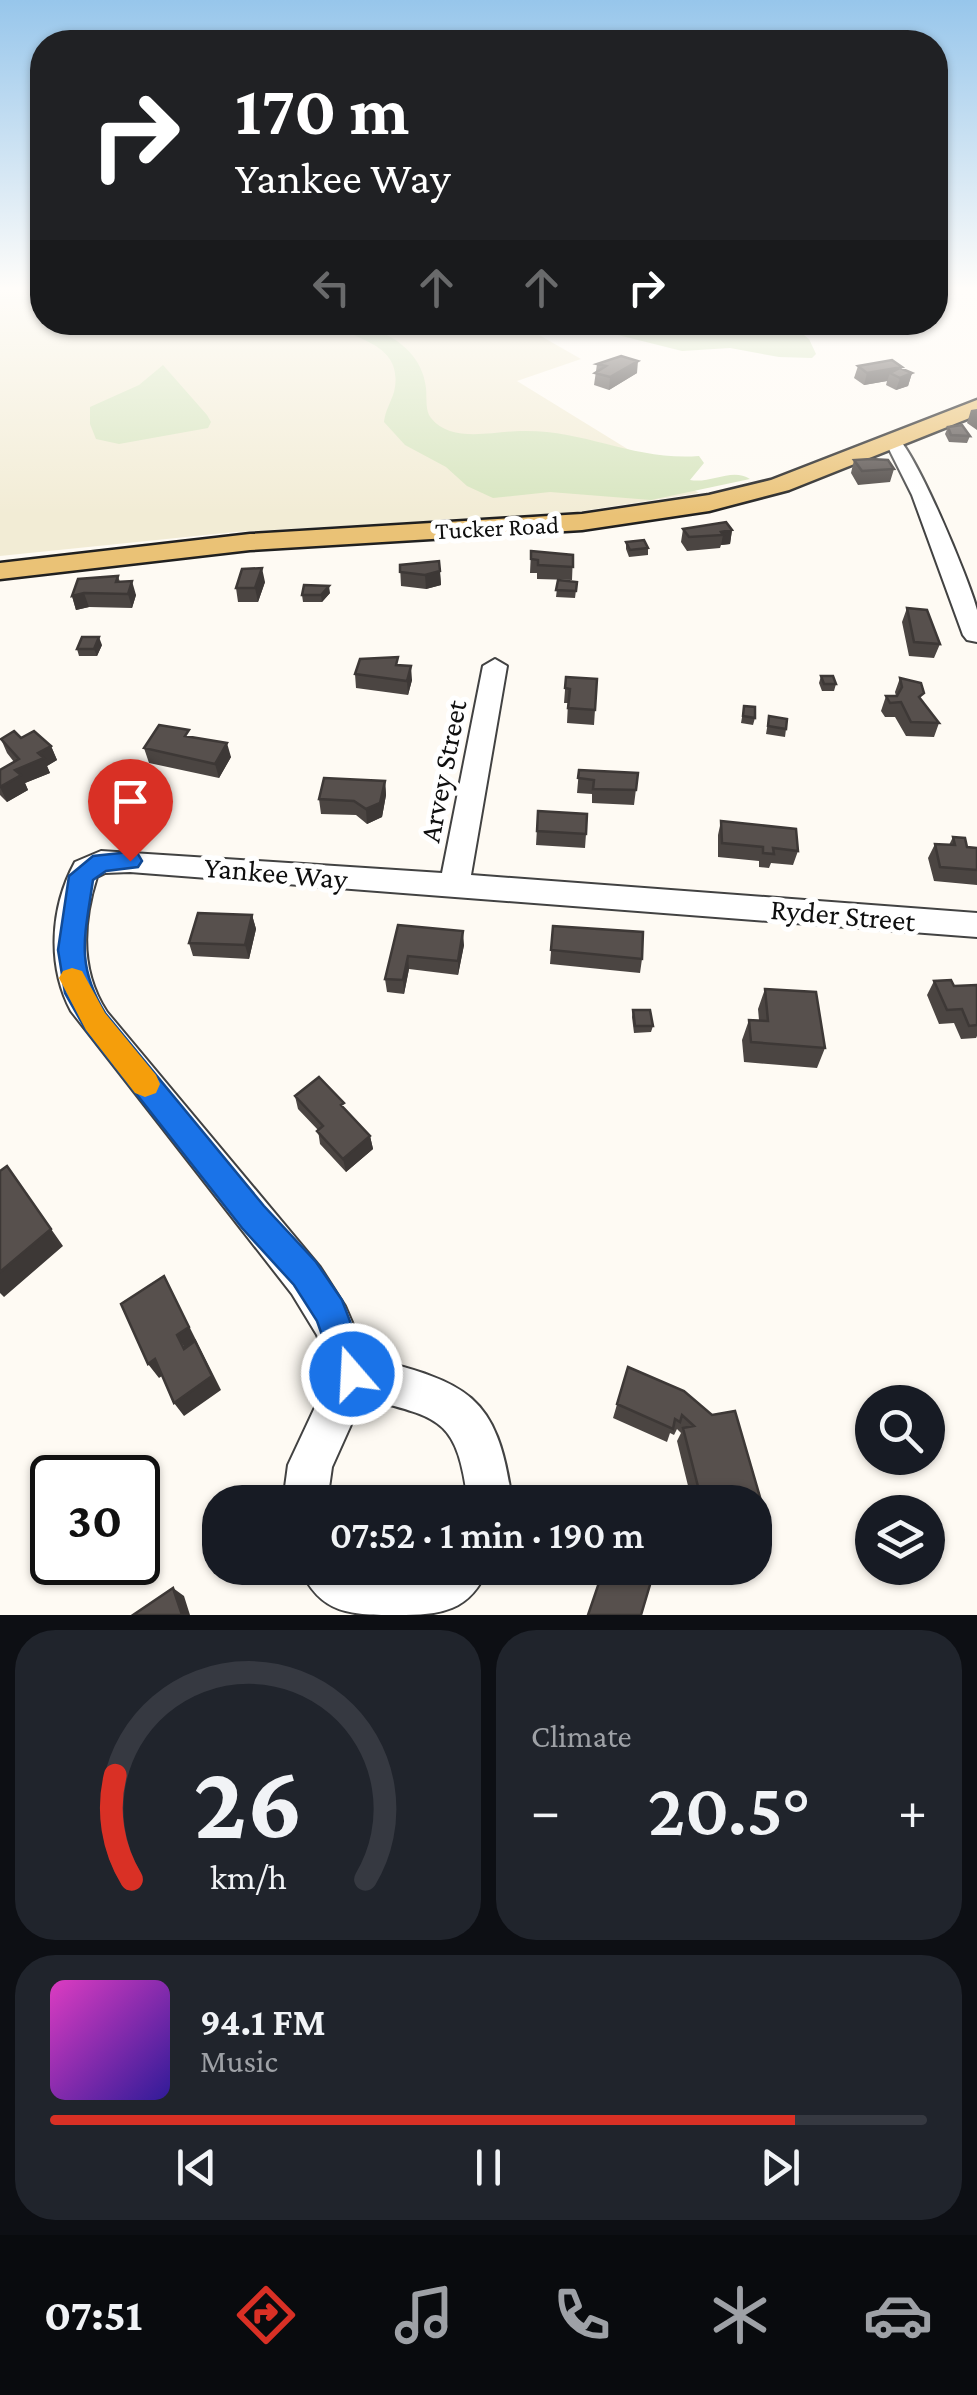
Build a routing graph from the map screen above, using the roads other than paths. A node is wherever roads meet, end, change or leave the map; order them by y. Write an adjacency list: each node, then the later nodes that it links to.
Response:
1 (977, 407): 2 (main road, Tucker Road)
2 (893, 439): 3 (main road, Tucker Road); 4 (street)
3 (0, 571)
4 (975, 635)
5 (496, 666): 6 (street, Arvey Street)
6 (454, 888): 7 (street, Yankee Way); 9 (street, Yankee Way)
7 (708, 904): 8 (street, Ryder Street)
8 (977, 925)
9 (352, 1374): 10 (street); 11 (street)
10 (307, 1485)
11 (489, 1485)
12 (337, 1585): 13 (street)
13 (447, 1585)

